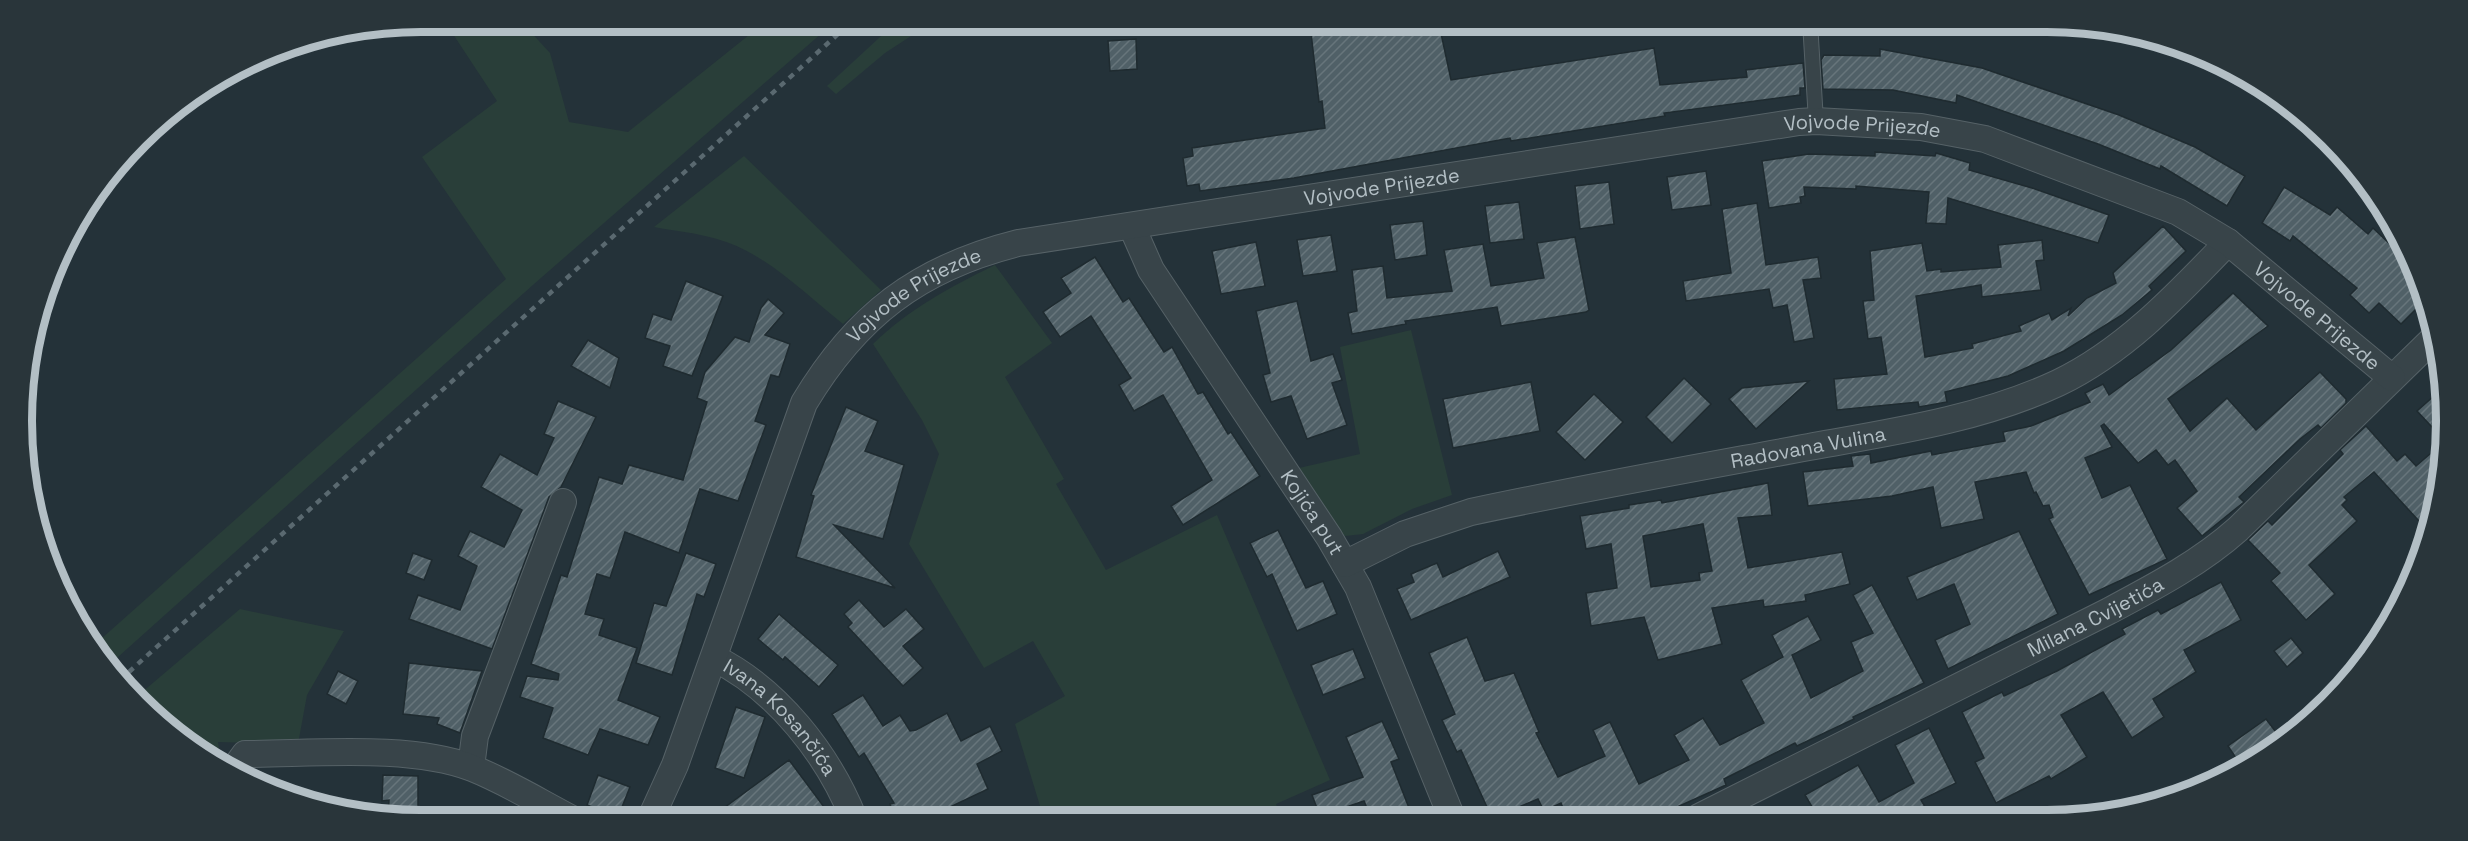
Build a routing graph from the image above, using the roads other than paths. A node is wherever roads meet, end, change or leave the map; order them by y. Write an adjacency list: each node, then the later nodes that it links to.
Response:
1 (1811, 32): 2 (lane)
2 (1816, 121): 3 (street, Vojvode Prijezde); 4 (street, Vojvode Prijezde)
3 (1132, 227): 8 (street, Kojića put); 9 (street, Vojvode Prijezde)
4 (2228, 242): 6 (street, Vojvode Prijezde); 8 (street, Radovana Vulina)
5 (2429, 343): 6 (street, Milana Cvijetića)
6 (2392, 378): 16 (street, Milana Cvijetića)
7 (563, 502): 11 (street)
8 (1345, 564): 15 (street, Kojića put)
9 (714, 658): 13 (street, Vojvode Prijezde); 14 (street, Ivana Kosančića)
10 (238, 764): 11 (street)
11 (471, 767): 12 (street)
12 (555, 810)
13 (655, 810)
14 (849, 810)
15 (1449, 810)
16 (1713, 810)

